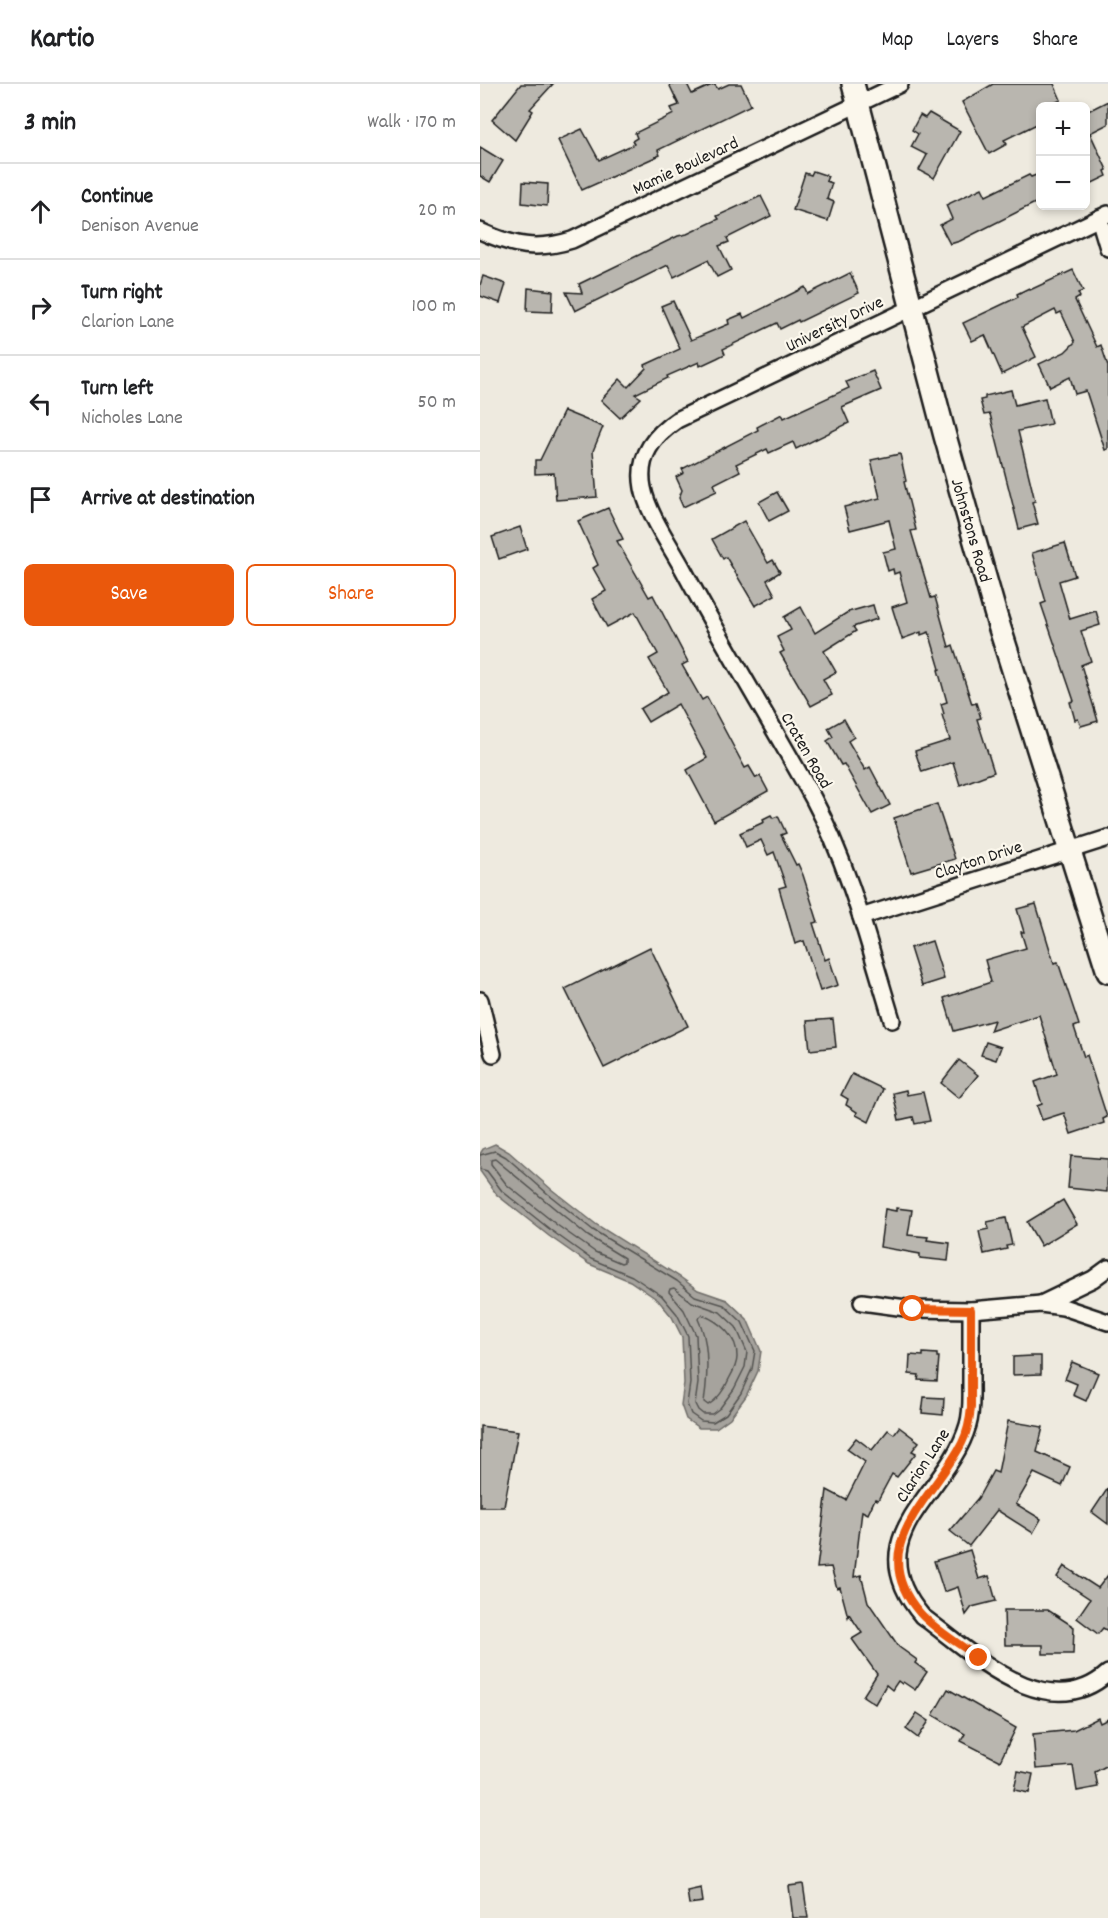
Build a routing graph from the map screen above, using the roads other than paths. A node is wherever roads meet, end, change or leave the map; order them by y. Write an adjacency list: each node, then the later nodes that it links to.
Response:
1 (900, 84): 2 (street, Mamie Boulevard)
2 (856, 94): 4 (street, Mamie Boulevard); 6 (street, Johnstons Road)
3 (1103, 216): 5 (street); 6 (street, University Drive)
4 (480, 231)
5 (1108, 248)
6 (911, 306): 7 (street, University Drive); 9 (street, Johnstons Road)
7 (653, 515): 10 (street, Craten Road)
8 (1108, 838): 9 (street, Clayton Drive)
9 (1069, 850): 10 (street, Clayton Drive); 11 (street, Johnstons Road)
10 (861, 918): 13 (street, Craten Road)
11 (1108, 972)
12 (480, 1000): 14 (street)
13 (892, 1020)
14 (480, 1037)
15 (1108, 1268): 17 (street)
16 (862, 1302): 18 (street)
17 (1041, 1304): 18 (street); 19 (street)
18 (971, 1310): 20 (street, Clarion Lane)
19 (1108, 1322)
20 (1108, 1674)

